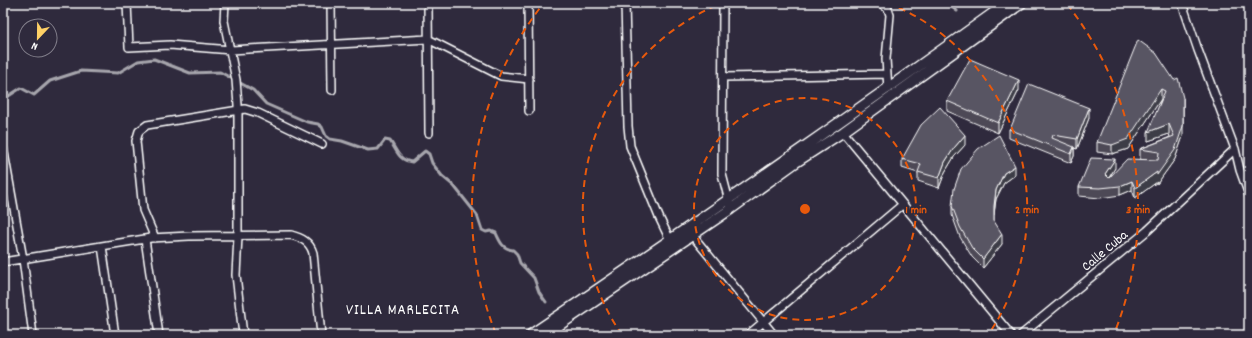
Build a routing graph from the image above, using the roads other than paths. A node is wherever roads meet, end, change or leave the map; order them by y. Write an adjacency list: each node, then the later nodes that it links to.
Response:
1 (128, 3): 14 (street)
2 (224, 3): 14 (street)
3 (331, 3): 13 (street)
4 (428, 3): 12 (street)
5 (528, 3): 17 (street)
6 (625, 3): 35 (street)
7 (723, 3): 16 (street)
8 (881, 3): 15 (street)
9 (1007, 3): 18 (street)
10 (1022, 3): 22 (street)
11 (1182, 3): 26 (street)
12 (428, 39): 13 (street); 17 (street); 23 (street)
13 (332, 45): 14 (street); 19 (street)
14 (231, 50): 20 (street)
15 (887, 74): 16 (street); 18 (street)
16 (723, 77): 28 (street)
17 (528, 79): 21 (street)
18 (888, 89): 28 (street)
19 (332, 90)
20 (238, 110): 24 (street); 32 (street); 33 (street)
21 (529, 111)
22 (843, 132): 29 (street); 30 (street)
23 (429, 134)
24 (322, 144)
25 (3, 147): 37 (street)
26 (1235, 149): 27 (street); 50 (street, Calle Cuba)
27 (1249, 195)
28 (729, 199): 30 (street); 35 (street)
29 (902, 205): 39 (street); 49 (street)
30 (732, 209): 31 (street)
31 (692, 235): 39 (street); 46 (street)
32 (238, 236): 33 (street); 43 (street); 44 (street)
33 (155, 238): 34 (street)
34 (145, 239): 36 (street); 42 (street)
35 (670, 240): 45 (street)
36 (102, 246): 37 (street); 41 (street)
37 (23, 259): 38 (street); 40 (street)
38 (3, 262)
39 (763, 322): 47 (street); 48 (street)
40 (33, 335)
41 (115, 335)
42 (159, 335)
43 (243, 335)
44 (321, 335)
45 (530, 335)
46 (545, 335)
47 (748, 335)
48 (774, 335)
49 (1011, 335)
50 (1021, 335)

